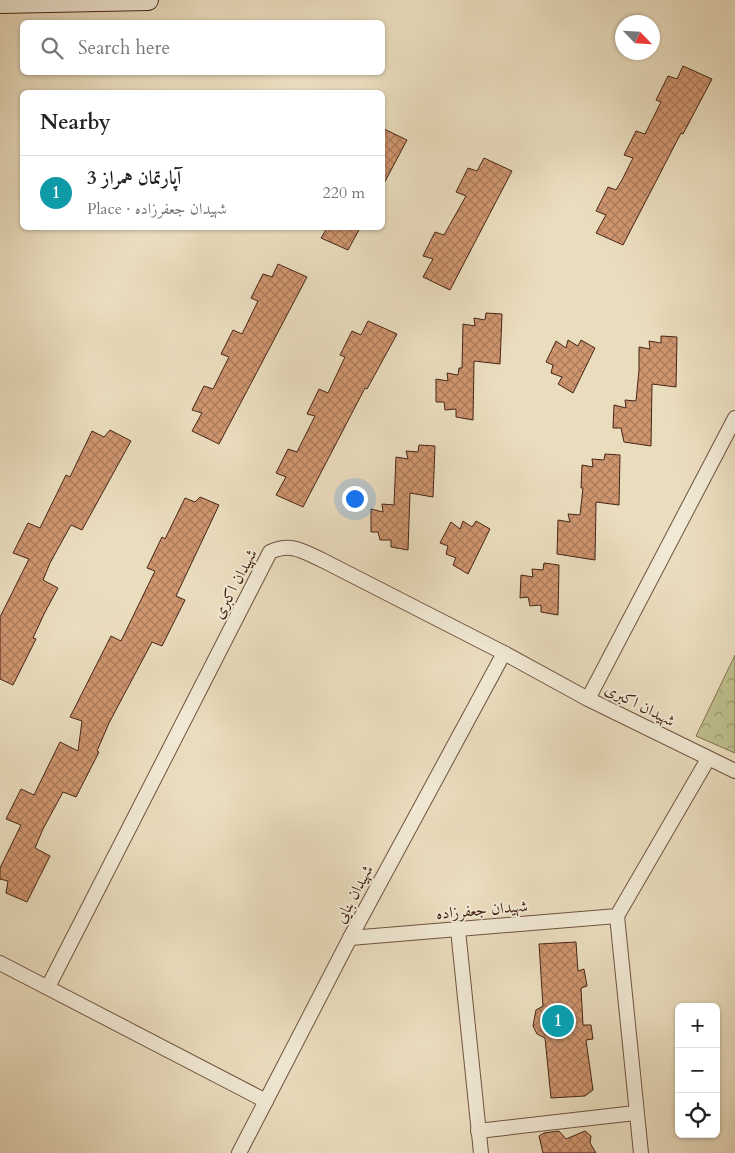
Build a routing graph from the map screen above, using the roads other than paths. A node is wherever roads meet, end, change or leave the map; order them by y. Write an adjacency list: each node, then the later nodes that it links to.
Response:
1 (148, 0): 2 (main road)
2 (0, 3)
3 (735, 418): 5 (street)
4 (504, 652): 5 (street, شهیدان اکبری); 10 (street, شهیدان بنایی); 12 (street, شهیدان اکبری)
5 (588, 699): 6 (street, شهیدان اکبری)
6 (708, 759): 7 (street, شهیدان اکبری); 8 (street)
7 (735, 771)
8 (617, 916): 9 (street, شهیدان جعفرزاده); 14 (street)
9 (458, 930): 10 (street, شهیدان جعفرزاده); 15 (street)
10 (350, 938): 13 (street, شهیدان بنایی)
11 (0, 963): 12 (street)
12 (48, 987): 13 (street)
13 (266, 1101): 16 (street, شهیدان بنایی)
14 (635, 1113): 15 (street); 18 (street)
15 (478, 1131): 17 (street)
16 (239, 1153)
17 (481, 1153)
18 (641, 1153)

